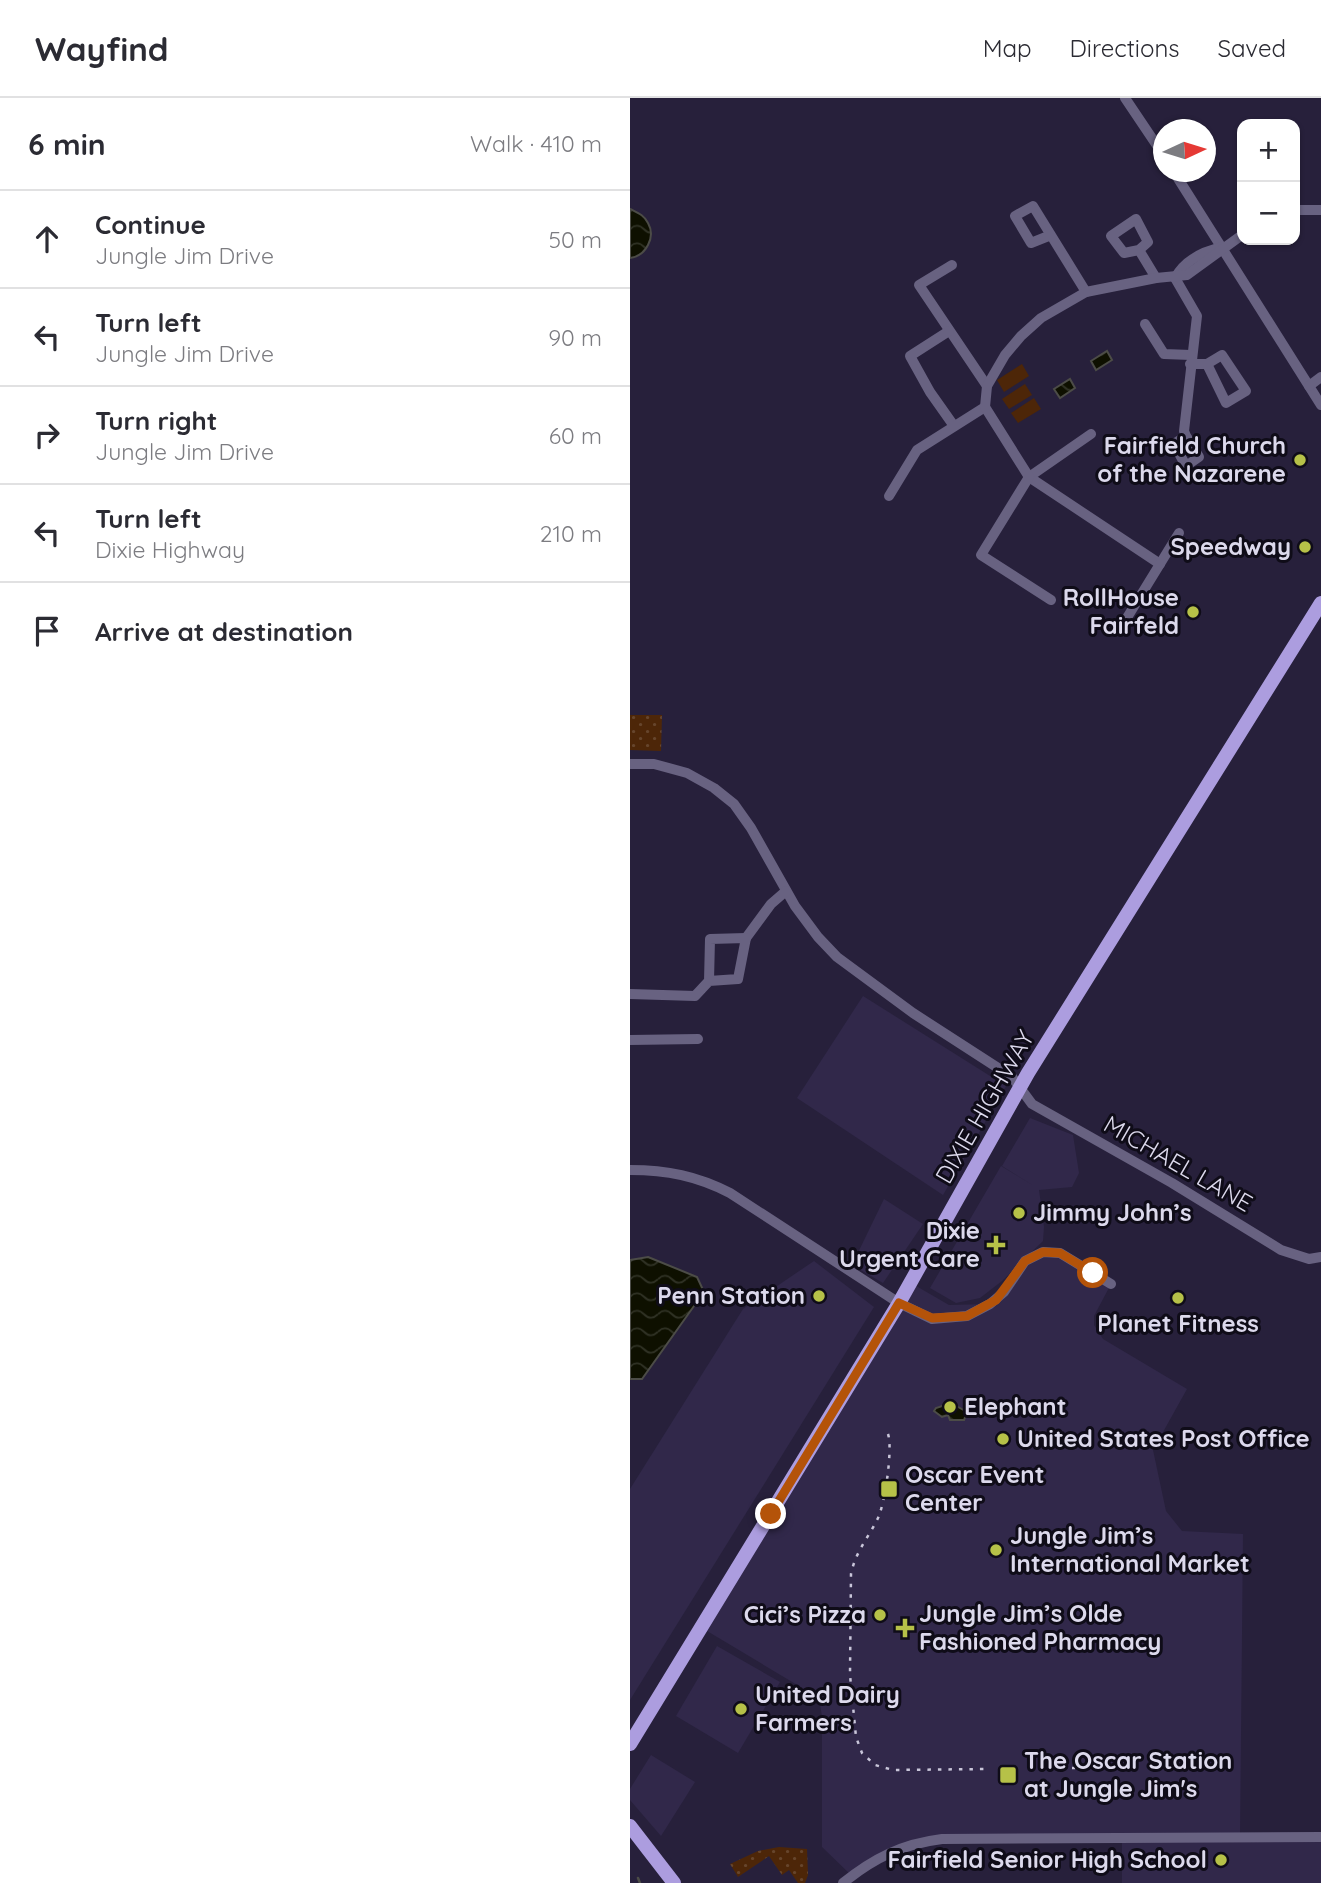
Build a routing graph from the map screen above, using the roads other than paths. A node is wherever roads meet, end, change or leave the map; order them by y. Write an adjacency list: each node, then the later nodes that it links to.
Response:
1 (1125, 98): 2 (street)
2 (1153, 140)
3 (1181, 182): 8 (street)
4 (1300, 210): 5 (street)
5 (1321, 210)
6 (1051, 235): 13 (street)
7 (1237, 238): 8 (street)
8 (1223, 247): 12 (street); 20 (street)
9 (1139, 250): 11 (street)
10 (952, 265): 15 (street)
11 (1156, 278): 12 (street); 13 (street)
12 (1175, 278): 16 (street)
13 (1086, 292): 19 (street)
14 (1145, 324): 16 (street)
15 (949, 331): 19 (street); 23 (street)
16 (1191, 359): 17 (street); 25 (street)
17 (1207, 364)
18 (1321, 377): 20 (street)
19 (987, 386): 22 (street)
20 (1309, 386): 21 (street)
21 (1321, 405)
22 (985, 407): 23 (street); 26 (street)
23 (954, 426): 27 (street)
24 (1091, 434): 26 (street)
25 (1186, 436)
26 (1029, 477): 29 (street); 30 (street)
27 (889, 496)
28 (1179, 533): 29 (street)
29 (1160, 564): 32 (street)
30 (1051, 600)
31 (1321, 603): 40 (main road, DIXIE HIGHWAY)
32 (1125, 621)
33 (630, 764): 34 (street, MICHAEL LANE)
34 (786, 891): 35 (street); 40 (street, MICHAEL LANE)
35 (746, 938): 36 (street); 36 (street)
36 (709, 981): 37 (street)
37 (630, 994)
38 (698, 1039): 39 (street)
39 (630, 1040)
40 (1020, 1090): 42 (street, MICHAEL LANE); 44 (main road, DIXIE HIGHWAY)
41 (630, 1170): 44 (street)
42 (1321, 1257)
43 (1111, 1284): 44 (street)
44 (899, 1303): 45 (main road, DIXIE HIGHWAY)
45 (630, 1744)
46 (630, 1826): 48 (main road)
47 (1321, 1837): 49 (street)
48 (674, 1883)
49 (843, 1883)

